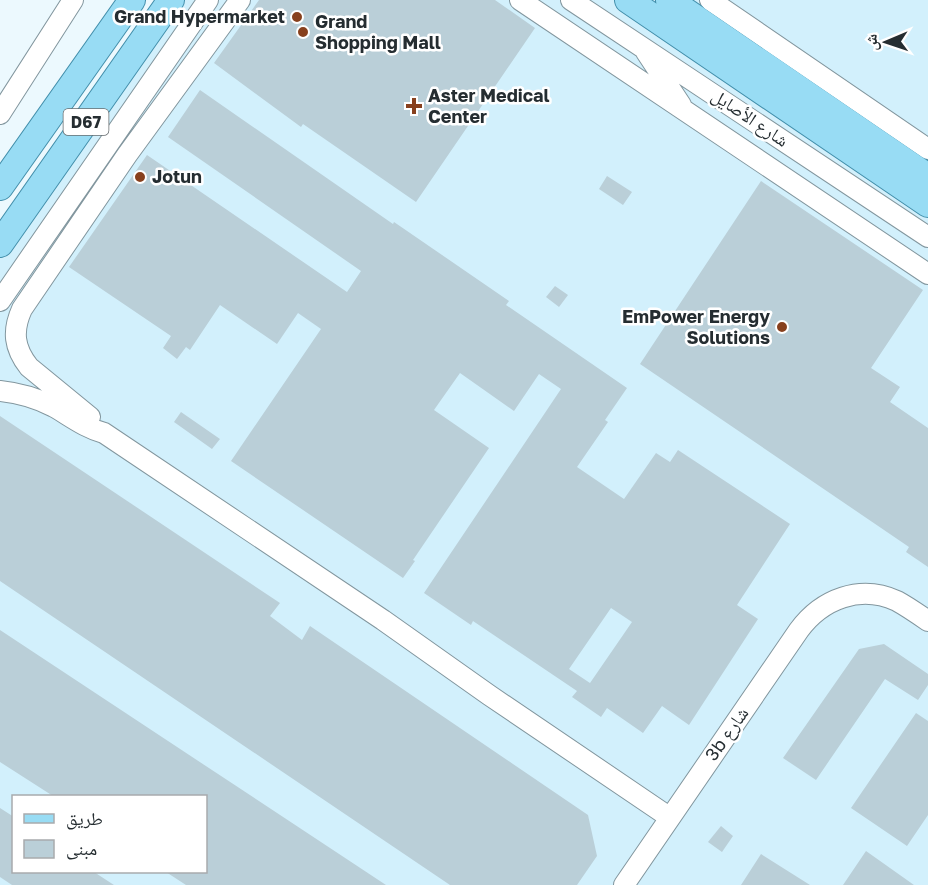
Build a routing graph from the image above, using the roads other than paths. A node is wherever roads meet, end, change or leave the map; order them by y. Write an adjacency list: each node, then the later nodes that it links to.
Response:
1 (74, 0): 13 (street)
2 (132, 0): 18 (main road, D67)
3 (171, 0): 21 (main road, D67)
4 (208, 0): 16 (street)
5 (240, 0): 15 (street)
6 (520, 0): 12 (street)
7 (572, 0): 11 (street, شارع الأصايل)
8 (628, 0): 19 (main road)
9 (669, 0): 17 (main road)
10 (710, 0): 14 (street)
11 (641, 45): 12 (street); 20 (street, شارع الأصايل)
12 (686, 112): 22 (street)
13 (0, 114)
14 (928, 148)
15 (127, 155): 16 (street); 25 (street)
16 (93, 166): 23 (street)
17 (928, 177)
18 (0, 187)
19 (928, 204)
20 (928, 237)
21 (0, 244)
22 (928, 274)
23 (0, 301)
24 (0, 391): 25 (street)
25 (104, 433): 27 (street)
26 (928, 621): 27 (street, 3b شارع)
27 (669, 817): 28 (street, 3b شارع)
28 (624, 885)

